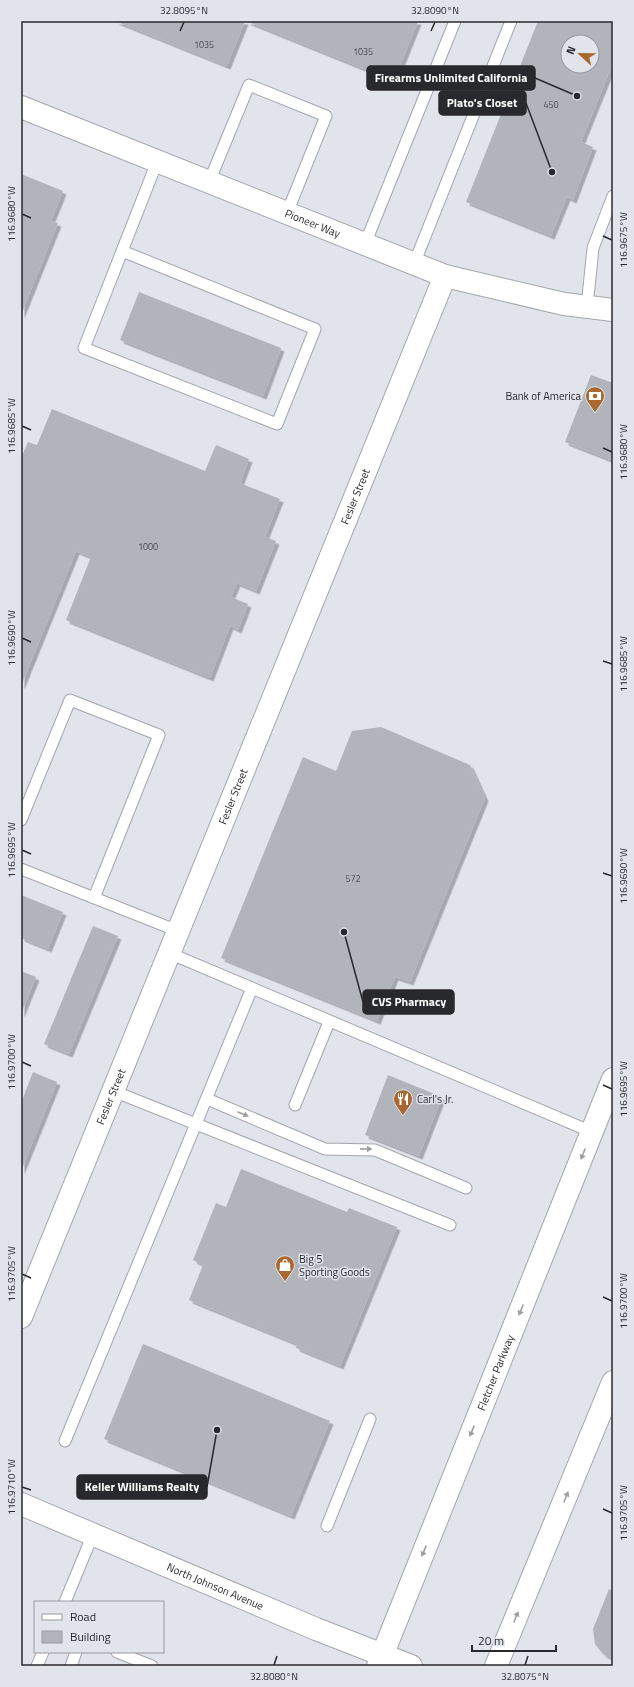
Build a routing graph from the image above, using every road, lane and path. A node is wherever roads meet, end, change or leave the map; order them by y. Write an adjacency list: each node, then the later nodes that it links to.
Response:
1 (455, 21): 8 (lane)
2 (511, 21): 10 (lane)
3 (21, 107): 4 (main road, Pioneer Way)
4 (158, 162): 5 (main road, Pioneer Way); 9 (lane)
5 (210, 182): 7 (main road, Pioneer Way); 7 (lane)
6 (613, 196): 12 (lane)
7 (287, 213): 8 (main road, Pioneer Way)
8 (365, 244): 10 (main road, Pioneer Way)
9 (122, 251): 9 (lane)
10 (414, 264): 11 (main road, Pioneer Way)
11 (445, 276): 12 (main road, Pioneer Way); 17 (main road, Fesler Street)
12 (587, 307): 13 (main road, Pioneer Way)
13 (613, 310)
14 (21, 820): 16 (lane)
15 (21, 869): 16 (lane)
16 (94, 898): 17 (lane)
17 (178, 931): 18 (main road, Fesler Street)
18 (169, 953): 19 (lane); 22 (main road, Fesler Street)
19 (252, 988): 20 (lane); 23 (lane)
20 (329, 1022): 24 (lane); 26 (lane)
21 (613, 1079): 26 (main road, Fletcher Parkway)
22 (113, 1092): 25 (lane); 29 (main road, Fesler Street)
23 (207, 1099): 25 (lane); 27 (lane, one-way to 27)
24 (295, 1105)
25 (196, 1124): 28 (lane); 32 (lane)
26 (592, 1132): 40 (main road, Fletcher Parkway, one-way to 40)
27 (466, 1188)
28 (450, 1225)
29 (21, 1317)
30 (613, 1382): 45 (main road, one-way to 30)
31 (370, 1419): 34 (lane)
32 (65, 1441)
33 (21, 1504): 35 (main road, North Johnson Avenue)
34 (327, 1526)
35 (93, 1534): 36 (lane); 40 (main road, North Johnson Avenue)
36 (64, 1601)
37 (43, 1653): 41 (lane)
38 (76, 1653): 42 (lane)
39 (120, 1653): 43 (lane)
40 (380, 1661): 44 (main road, North Johnson Avenue)
41 (37, 1666)
42 (71, 1666)
43 (152, 1666)
44 (411, 1666)
45 (496, 1666)

